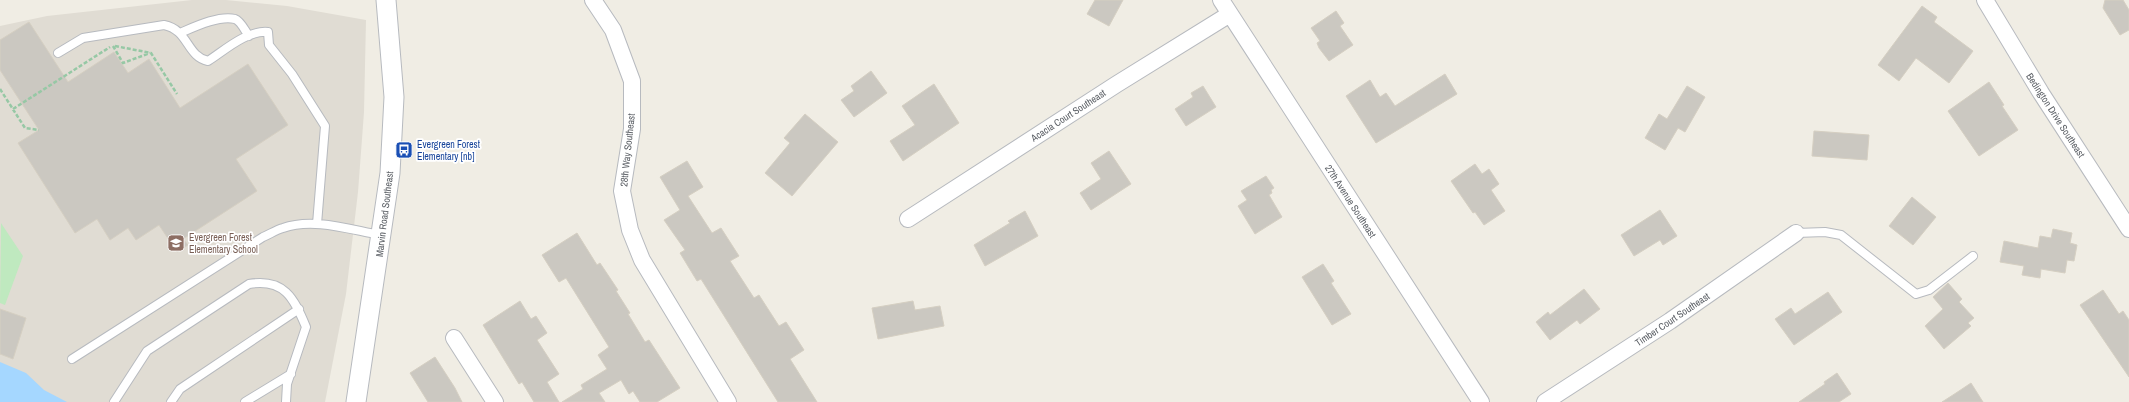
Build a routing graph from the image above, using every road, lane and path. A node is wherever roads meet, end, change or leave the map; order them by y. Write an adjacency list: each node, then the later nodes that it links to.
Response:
1 (386, 0): 19 (street, Marvin Road Southeast)
2 (593, 0): 25 (street, 28th Way Southeast)
3 (1221, 0): 5 (street, 27th Avenue Southeast)
4 (1985, 0): 17 (street, Bedington Drive Southeast)
5 (1230, 14): 15 (street, Acacia Court Southeast); 32 (street, 27th Avenue Southeast)
6 (180, 33): 7 (lane); 7 (lane); 9 (lane)
7 (249, 36): 16 (lane)
8 (113, 46): 10 (path); 10 (path); 13 (path)
9 (58, 53)
10 (151, 53): 12 (path)
11 (0, 89): 13 (path)
12 (177, 94)
13 (13, 109): 14 (path)
14 (39, 130)
15 (908, 219)
16 (317, 224): 19 (lane); 23 (lane)
17 (2128, 224)
18 (1796, 233): 20 (lane); 33 (street, Timber Court Southeast)
19 (382, 235): 30 (street, Marvin Road Southeast)
20 (1973, 256)
21 (299, 309): 24 (lane); 26 (lane); 27 (lane)
22 (454, 338): 31 (street)
23 (72, 359)
24 (291, 374): 28 (lane); 29 (lane)
25 (722, 400)
26 (114, 402)
27 (171, 402)
28 (245, 402)
29 (286, 402)
30 (356, 402)
31 (495, 402)
32 (1481, 402)
33 (1544, 402)

